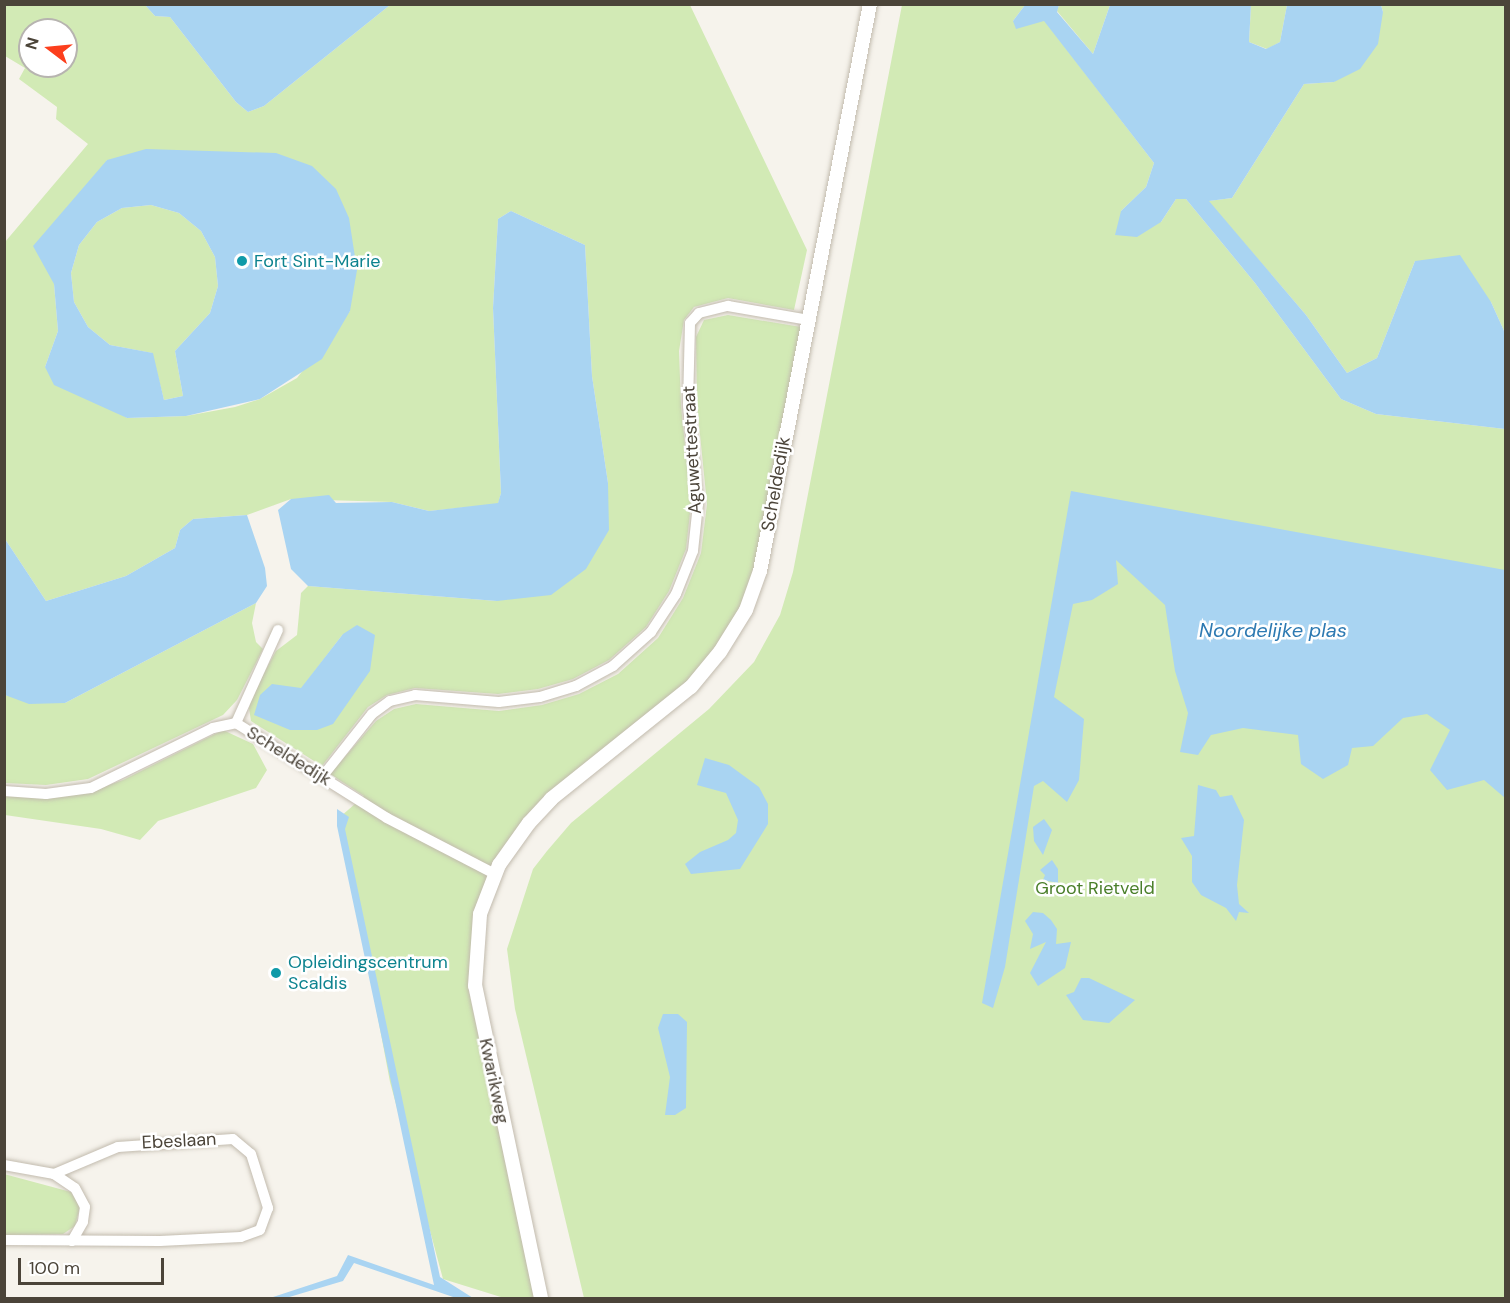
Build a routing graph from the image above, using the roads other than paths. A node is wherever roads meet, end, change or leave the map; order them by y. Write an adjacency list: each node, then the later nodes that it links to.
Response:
1 (870, 4): 2 (street, Scheldedijk)
2 (809, 320): 5 (street, Aguwettestraat); 7 (street, Scheldedijk)
3 (278, 630): 4 (street)
4 (236, 723): 5 (street, Scheldedijk); 6 (street, Scheldedijk)
5 (322, 777): 7 (street, Scheldedijk)
6 (4, 790)
7 (497, 869): 12 (street, Kwarikweg)
8 (4, 1165): 9 (street)
9 (54, 1174): 11 (street); 11 (street, Ebeslaan)
10 (4, 1240): 11 (street, Ebeslaan)
11 (72, 1241)
12 (541, 1299)

